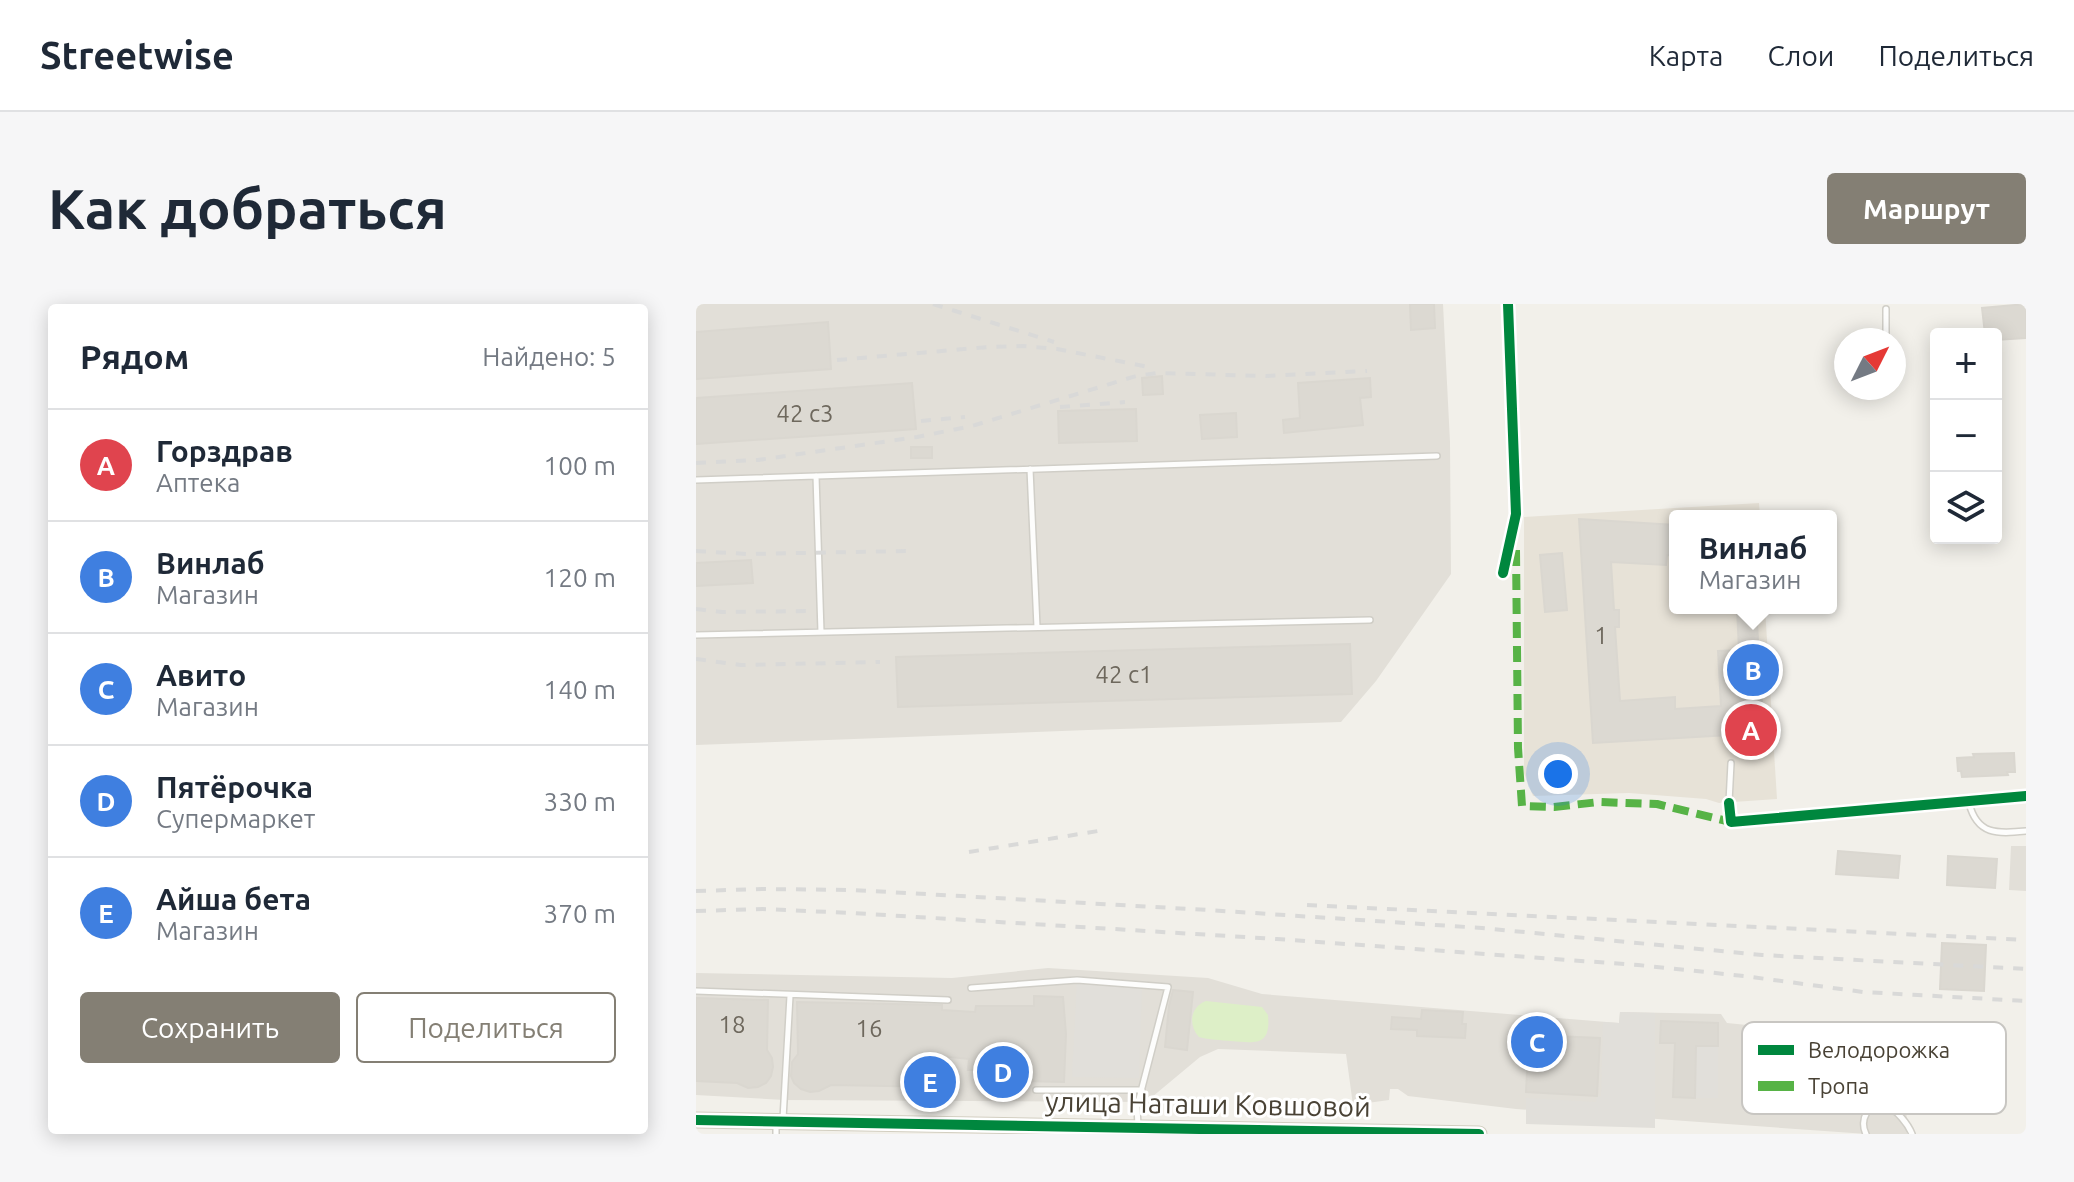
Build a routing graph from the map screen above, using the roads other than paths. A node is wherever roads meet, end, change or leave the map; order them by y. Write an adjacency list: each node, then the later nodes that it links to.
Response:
1 (1508, 304): 8 (street)
2 (1886, 309): 3 (lane)
3 (1886, 328)
4 (1437, 456): 5 (lane)
5 (1030, 469): 6 (lane); 10 (lane)
6 (816, 476): 7 (lane); 11 (lane)
7 (696, 480)
8 (1503, 573)
9 (1370, 620): 10 (lane)
10 (1037, 627): 11 (lane)
11 (821, 632): 12 (lane)
12 (696, 635)
13 (1731, 763): 16 (lane)
14 (2026, 796): 15 (street)
15 (1968, 802): 16 (street); 17 (lane)
16 (1729, 803)
17 (2026, 831)
18 (971, 988): 23 (lane)
19 (696, 991): 20 (lane)
20 (790, 996): 21 (lane); 27 (lane)
21 (948, 1000)
22 (1036, 1090): 23 (lane)
23 (1142, 1090): 28 (lane)
24 (1865, 1114): 34 (lane)
25 (1897, 1114): 35 (lane)
26 (696, 1120): 27 (street, улица Наташи Ковшовой)
27 (778, 1125): 29 (street, улица Наташи Ковшовой)
28 (1138, 1127): 30 (street, улица Наташи Ковшовой); 31 (street, улица Наташи Ковшовой)
29 (985, 1129): 30 (street, улица Наташи Ковшовой)
30 (1102, 1130)
31 (1166, 1131): 32 (street, улица Наташи Ковшовой)
32 (1419, 1133): 33 (street, улица Наташи Ковшовой)
33 (1479, 1134)
34 (1866, 1134)
35 (1912, 1134)

